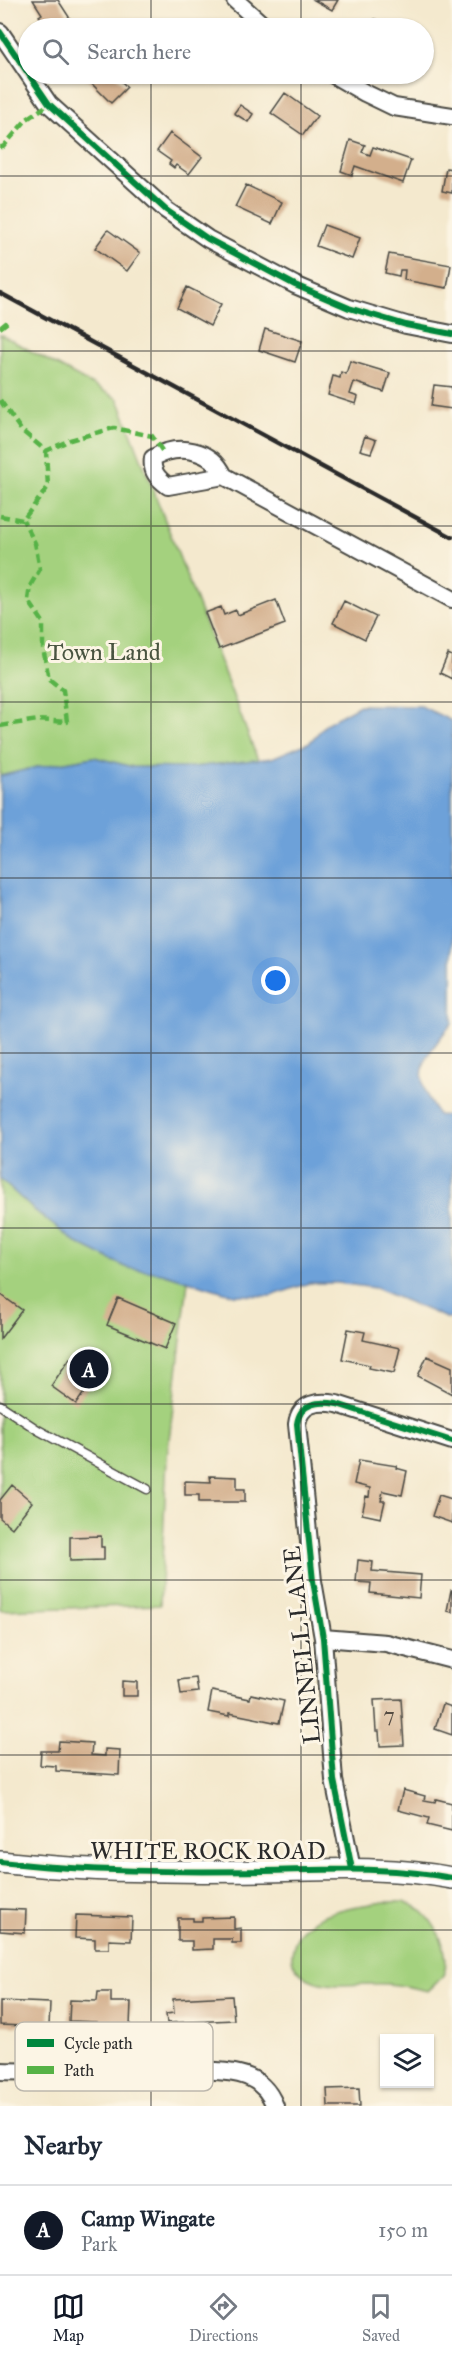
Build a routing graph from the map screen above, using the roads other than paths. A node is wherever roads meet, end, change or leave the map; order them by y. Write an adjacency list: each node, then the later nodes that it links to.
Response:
1 (235, 0): 2 (street)
2 (255, 18)
3 (0, 32): 4 (street)
4 (18, 58)
5 (35, 84): 8 (street)
6 (349, 84): 7 (street)
7 (452, 116)
8 (452, 334)
9 (224, 476): 10 (street)
10 (452, 599)
11 (0, 1405): 13 (lane)
12 (452, 1441): 14 (street, LINNELL LANE)
13 (147, 1490)
14 (323, 1638): 15 (street); 17 (street, LINNELL LANE)
15 (452, 1660)
16 (0, 1862): 17 (street, WHITE ROCK ROAD)
17 (352, 1869): 18 (street, WHITE ROCK ROAD)
18 (452, 1878)
19 (0, 2071): 20 (street)
20 (15, 2071)
21 (213, 2071): 22 (street)
22 (275, 2106)

